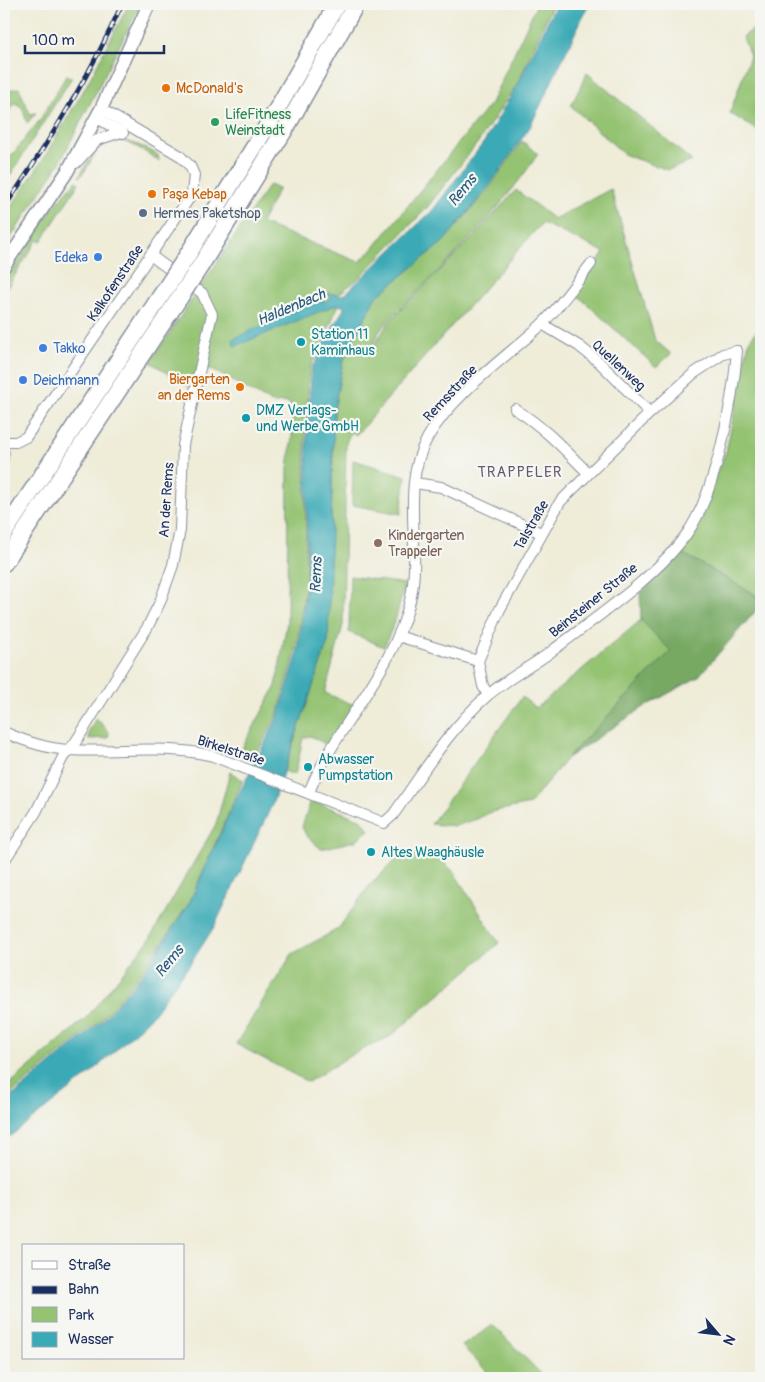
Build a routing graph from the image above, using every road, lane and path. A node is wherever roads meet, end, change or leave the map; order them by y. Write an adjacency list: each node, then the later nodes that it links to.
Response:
1 (149, 4): 4 (street)
2 (337, 4): 11 (highway, bridge)
3 (356, 4): 11 (highway, bridge)
4 (99, 114): 5 (street, Kalkofenstraße); 6 (street, Kalkofenstraße); 7 (street)
5 (121, 132): 6 (street, Kalkofenstraße); 7 (street)
6 (144, 136): 8 (street, Kalkofenstraße)
7 (67, 172): 10 (street)
8 (150, 255): 16 (street, Kalkofenstraße); 26 (street, An der Rems)
9 (591, 264): 12 (street, Remsstraße)
10 (4, 266)
11 (173, 293): 19 (highway); 21 (highway)
12 (542, 324): 15 (street, Quellenweg); 18 (street, Remsstraße)
13 (737, 351): 15 (street, Talstraße); 24 (street, Beinsteiner Straße)
14 (515, 409): 17 (street)
15 (650, 413): 17 (street, Talstraße)
16 (4, 442)
17 (588, 473): 20 (street, Talstraße)
18 (415, 483): 20 (street); 22 (street, Remsstraße)
19 (4, 533)
20 (541, 533): 23 (street, Talstraße)
21 (4, 563)
22 (398, 636): 23 (street); 27 (street, Remsstraße)
23 (478, 661): 24 (street)
24 (488, 695): 28 (street, Beinsteiner Straße)
25 (4, 732): 26 (street, Birkelstraße)
26 (69, 750): 27 (street, Birkelstraße); 29 (street, An der Rems)
27 (310, 792): 28 (street, Birkelstraße)
28 (384, 823)
29 (4, 861)

